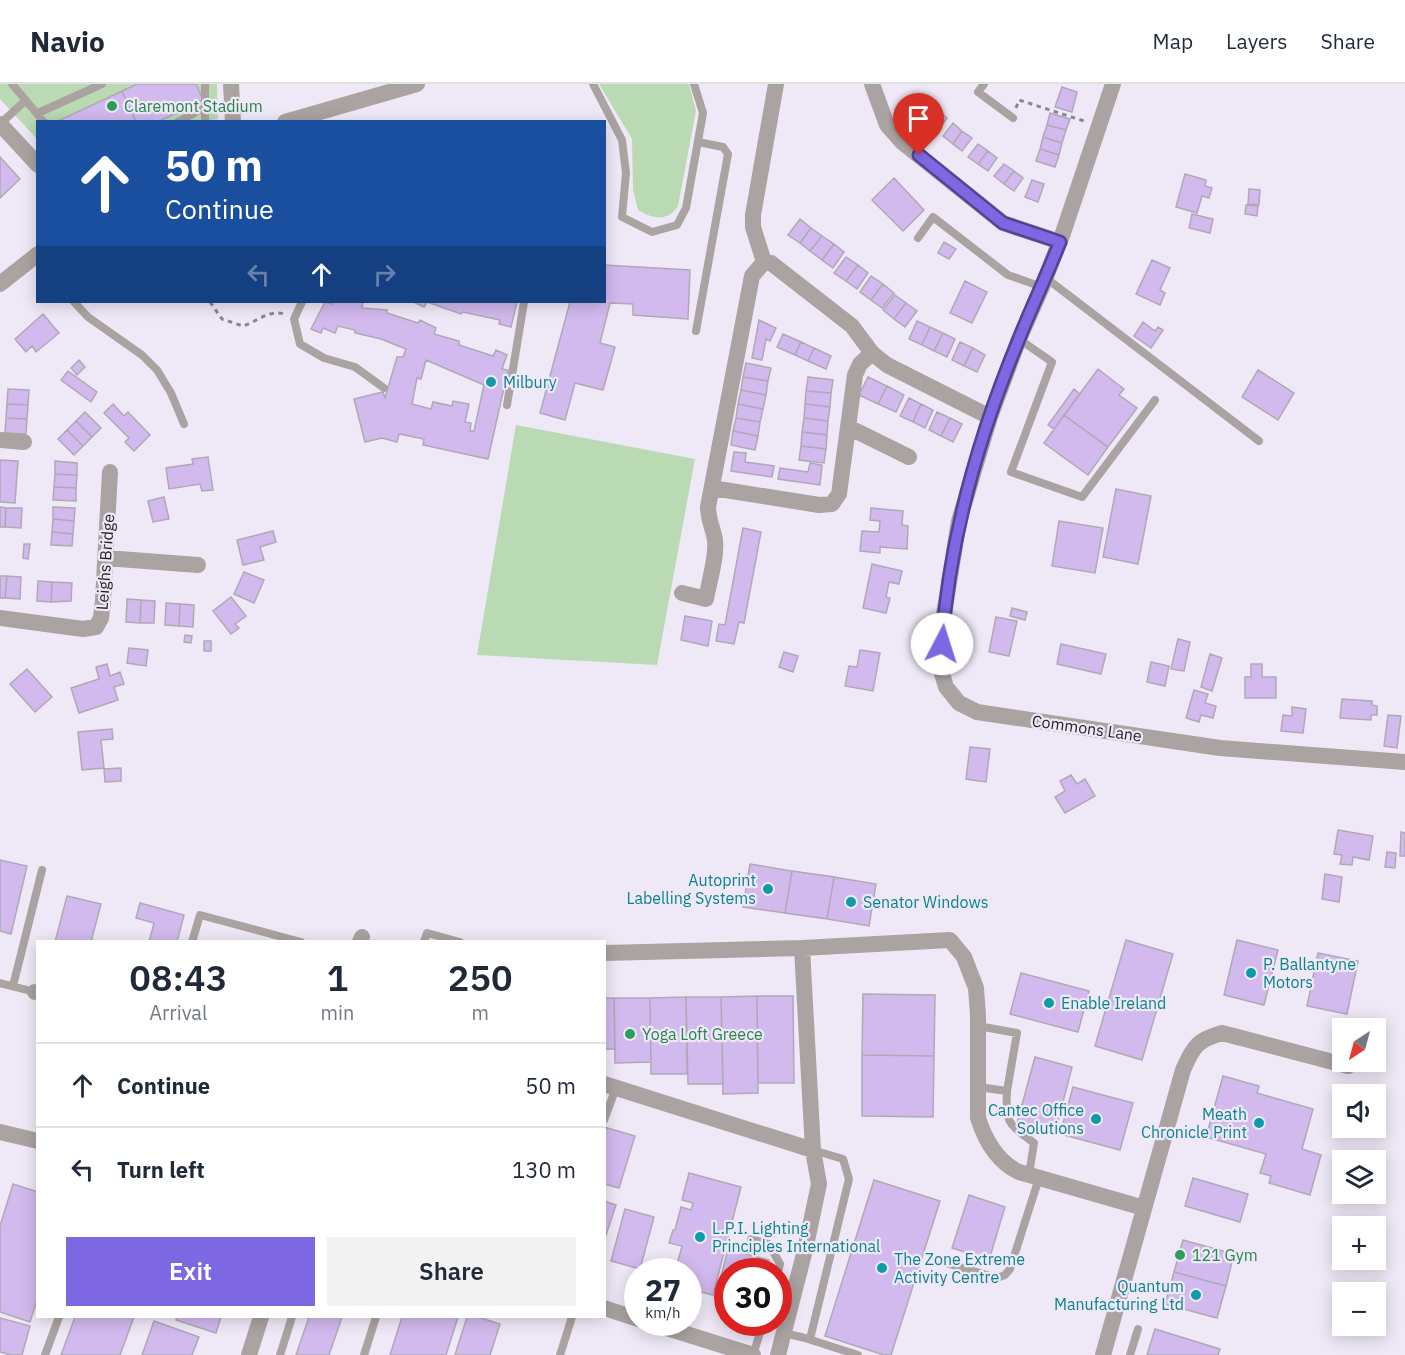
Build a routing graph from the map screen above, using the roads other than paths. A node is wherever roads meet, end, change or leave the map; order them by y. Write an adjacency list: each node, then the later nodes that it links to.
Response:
1 (12, 84): 12 (lane)
2 (102, 84): 14 (lane)
3 (205, 84): 13 (lane)
4 (231, 84): 19 (street)
5 (417, 84): 20 (street)
6 (593, 84): 22 (lane)
7 (694, 84): 22 (lane)
8 (776, 84): 27 (street)
9 (872, 84): 25 (street)
10 (984, 84): 15 (lane)
11 (1113, 84): 25 (street, Commons Lane)
12 (26, 100): 14 (lane); 21 (lane)
13 (205, 107): 17 (lane); 18 (lane)
14 (38, 113): 16 (lane)
15 (1012, 118)
16 (43, 120)
17 (182, 120)
18 (205, 120)
19 (233, 120)
20 (292, 120)
21 (0, 124): 23 (street)
22 (698, 142): 33 (lane)
23 (36, 163)
24 (918, 238): 28 (lane)
25 (1060, 242): 28 (street, Commons Lane)
26 (36, 257): 29 (street)
27 (764, 261): 35 (street); 47 (street)
28 (1044, 282): 34 (street, Commons Lane); 43 (lane)
29 (0, 284)
30 (75, 303): 40 (lane)
31 (302, 303): 36 (lane)
32 (524, 303): 38 (lane)
33 (696, 331)
34 (1019, 339): 37 (lane); 39 (street, Commons Lane)
35 (872, 353): 39 (street); 41 (street)
36 (384, 388)
37 (1155, 400)
38 (507, 405)
39 (990, 417): 52 (street, Commons Lane)
40 (184, 424)
41 (848, 427): 45 (street); 47 (street)
42 (0, 440): 44 (street)
43 (1258, 441)
44 (24, 442)
45 (909, 457)
46 (110, 472): 48 (street, Leighs Bridge)
47 (712, 488): 50 (street)
48 (106, 558): 49 (street); 51 (street, Leighs Bridge)
49 (198, 565)
50 (682, 593)
51 (0, 618)
52 (1405, 762)
53 (42, 870): 61 (lane)
54 (193, 940): 55 (lane)
55 (294, 940)
56 (425, 940): 57 (lane)
57 (453, 940)
58 (802, 948): 59 (street); 63 (street); 71 (street)
59 (606, 953)
60 (0, 983): 61 (lane)
61 (13, 986): 62 (lane)
62 (36, 992)
63 (978, 1026): 66 (street); 67 (lane)
64 (1332, 1062): 73 (street)
65 (610, 1086): 68 (lane); 71 (street)
66 (978, 1087): 67 (lane); 72 (street)
67 (1006, 1091): 72 (lane)
68 (606, 1109)
69 (0, 1132): 70 (street)
70 (36, 1141)
71 (813, 1150): 77 (street); 90 (lane)
72 (1034, 1177): 73 (street); 76 (lane)
73 (1144, 1208): 99 (street)
74 (751, 1239): 75 (lane)
75 (777, 1258)
76 (946, 1263)
77 (792, 1301)
78 (606, 1309): 79 (street)
79 (624, 1314)
80 (58, 1318): 91 (lane)
81 (261, 1318): 92 (street)
82 (292, 1318): 93 (lane)
83 (376, 1318): 94 (lane)
84 (572, 1318): 95 (lane)
85 (1138, 1329): 100 (lane)
86 (792, 1335): 90 (lane)
87 (692, 1336): 96 (street)
88 (759, 1336): 96 (lane)
89 (783, 1336): 97 (street)
90 (810, 1339): 98 (lane)
91 (45, 1355)
92 (249, 1355)
93 (280, 1355)
94 (364, 1355)
95 (561, 1355)
96 (753, 1355)
97 (778, 1355)
98 (858, 1355)
99 (1103, 1355)
100 (1130, 1355)

